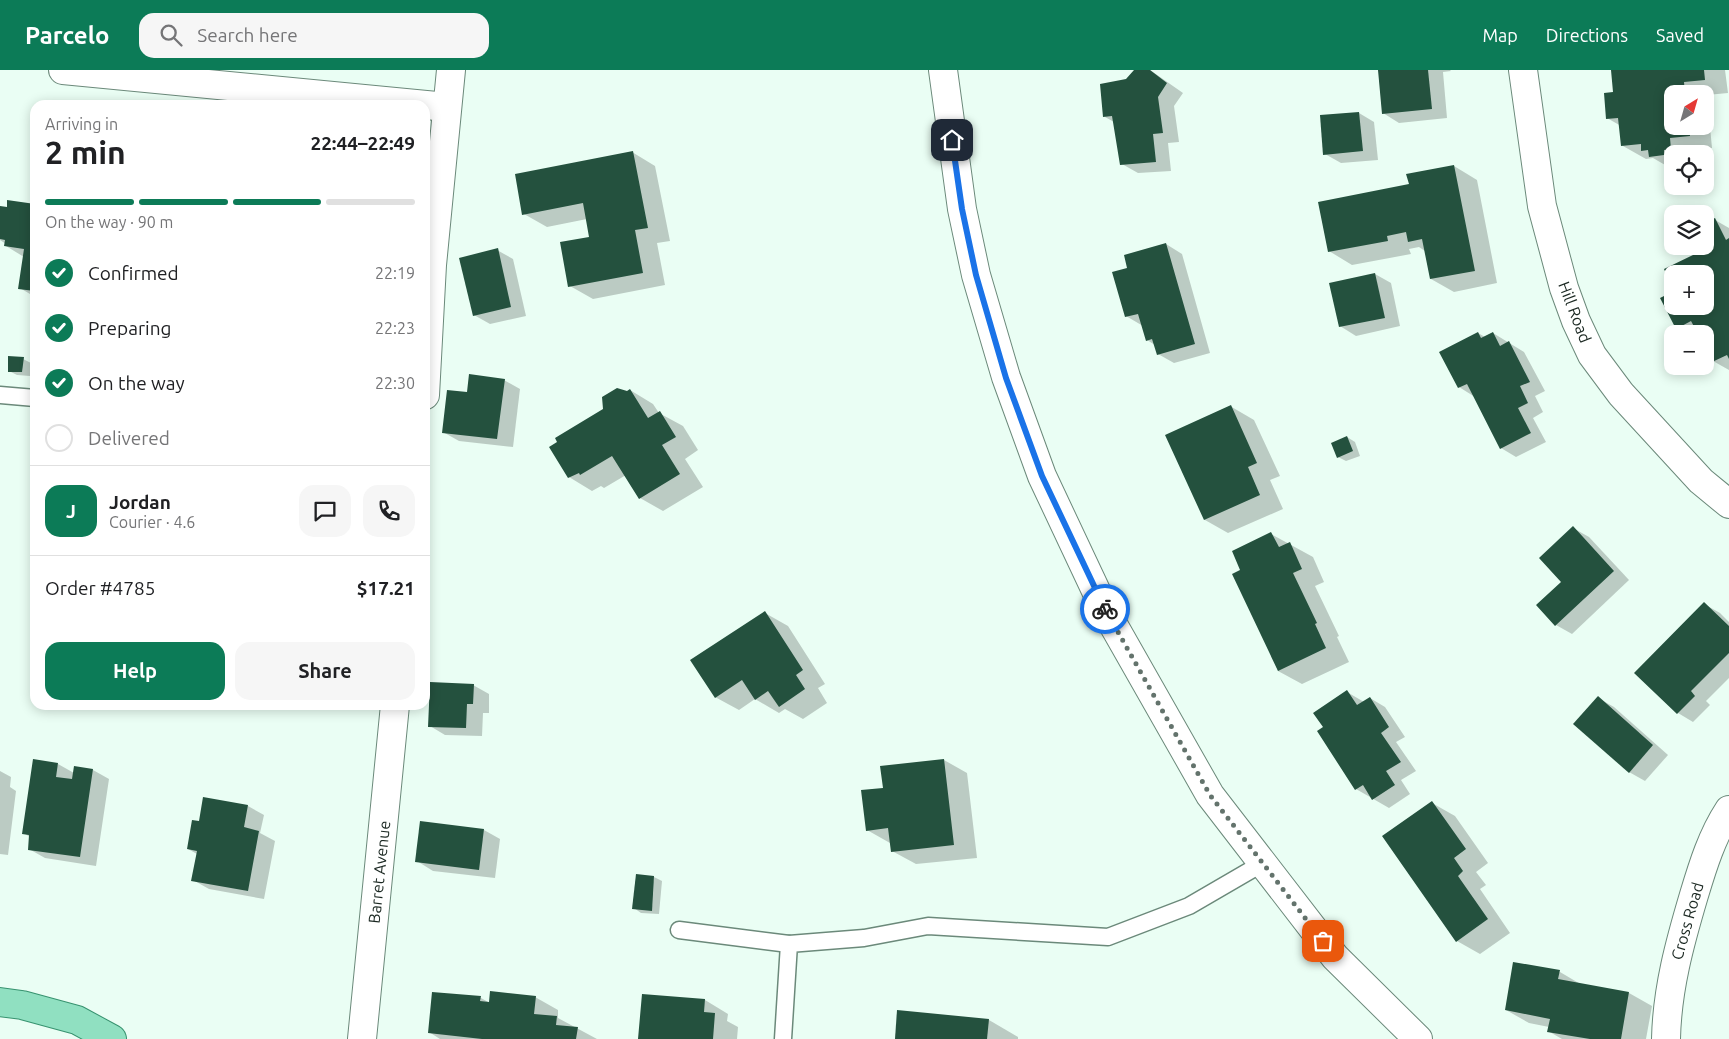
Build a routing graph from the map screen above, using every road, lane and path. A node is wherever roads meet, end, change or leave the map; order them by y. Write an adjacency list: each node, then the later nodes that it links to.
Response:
1 (63, 70): 5 (street)
2 (451, 70): 7 (street)
3 (943, 70): 14 (street)
4 (1523, 70): 11 (street, Hill Road)
5 (374, 100)
6 (430, 105): 7 (street)
7 (447, 107): 8 (street)
8 (430, 302)
9 (0, 394): 10 (lane)
10 (30, 397)
11 (1729, 504)
12 (395, 710): 19 (street, Barret Avenue)
13 (1729, 810): 22 (street, Cross Road)
14 (1263, 863): 16 (lane); 21 (street)
15 (679, 930): 16 (lane)
16 (789, 944): 20 (lane)
17 (0, 1002): 18 (main road)
18 (112, 1039)
19 (362, 1039)
20 (783, 1039)
21 (1418, 1039)
22 (1666, 1039)

